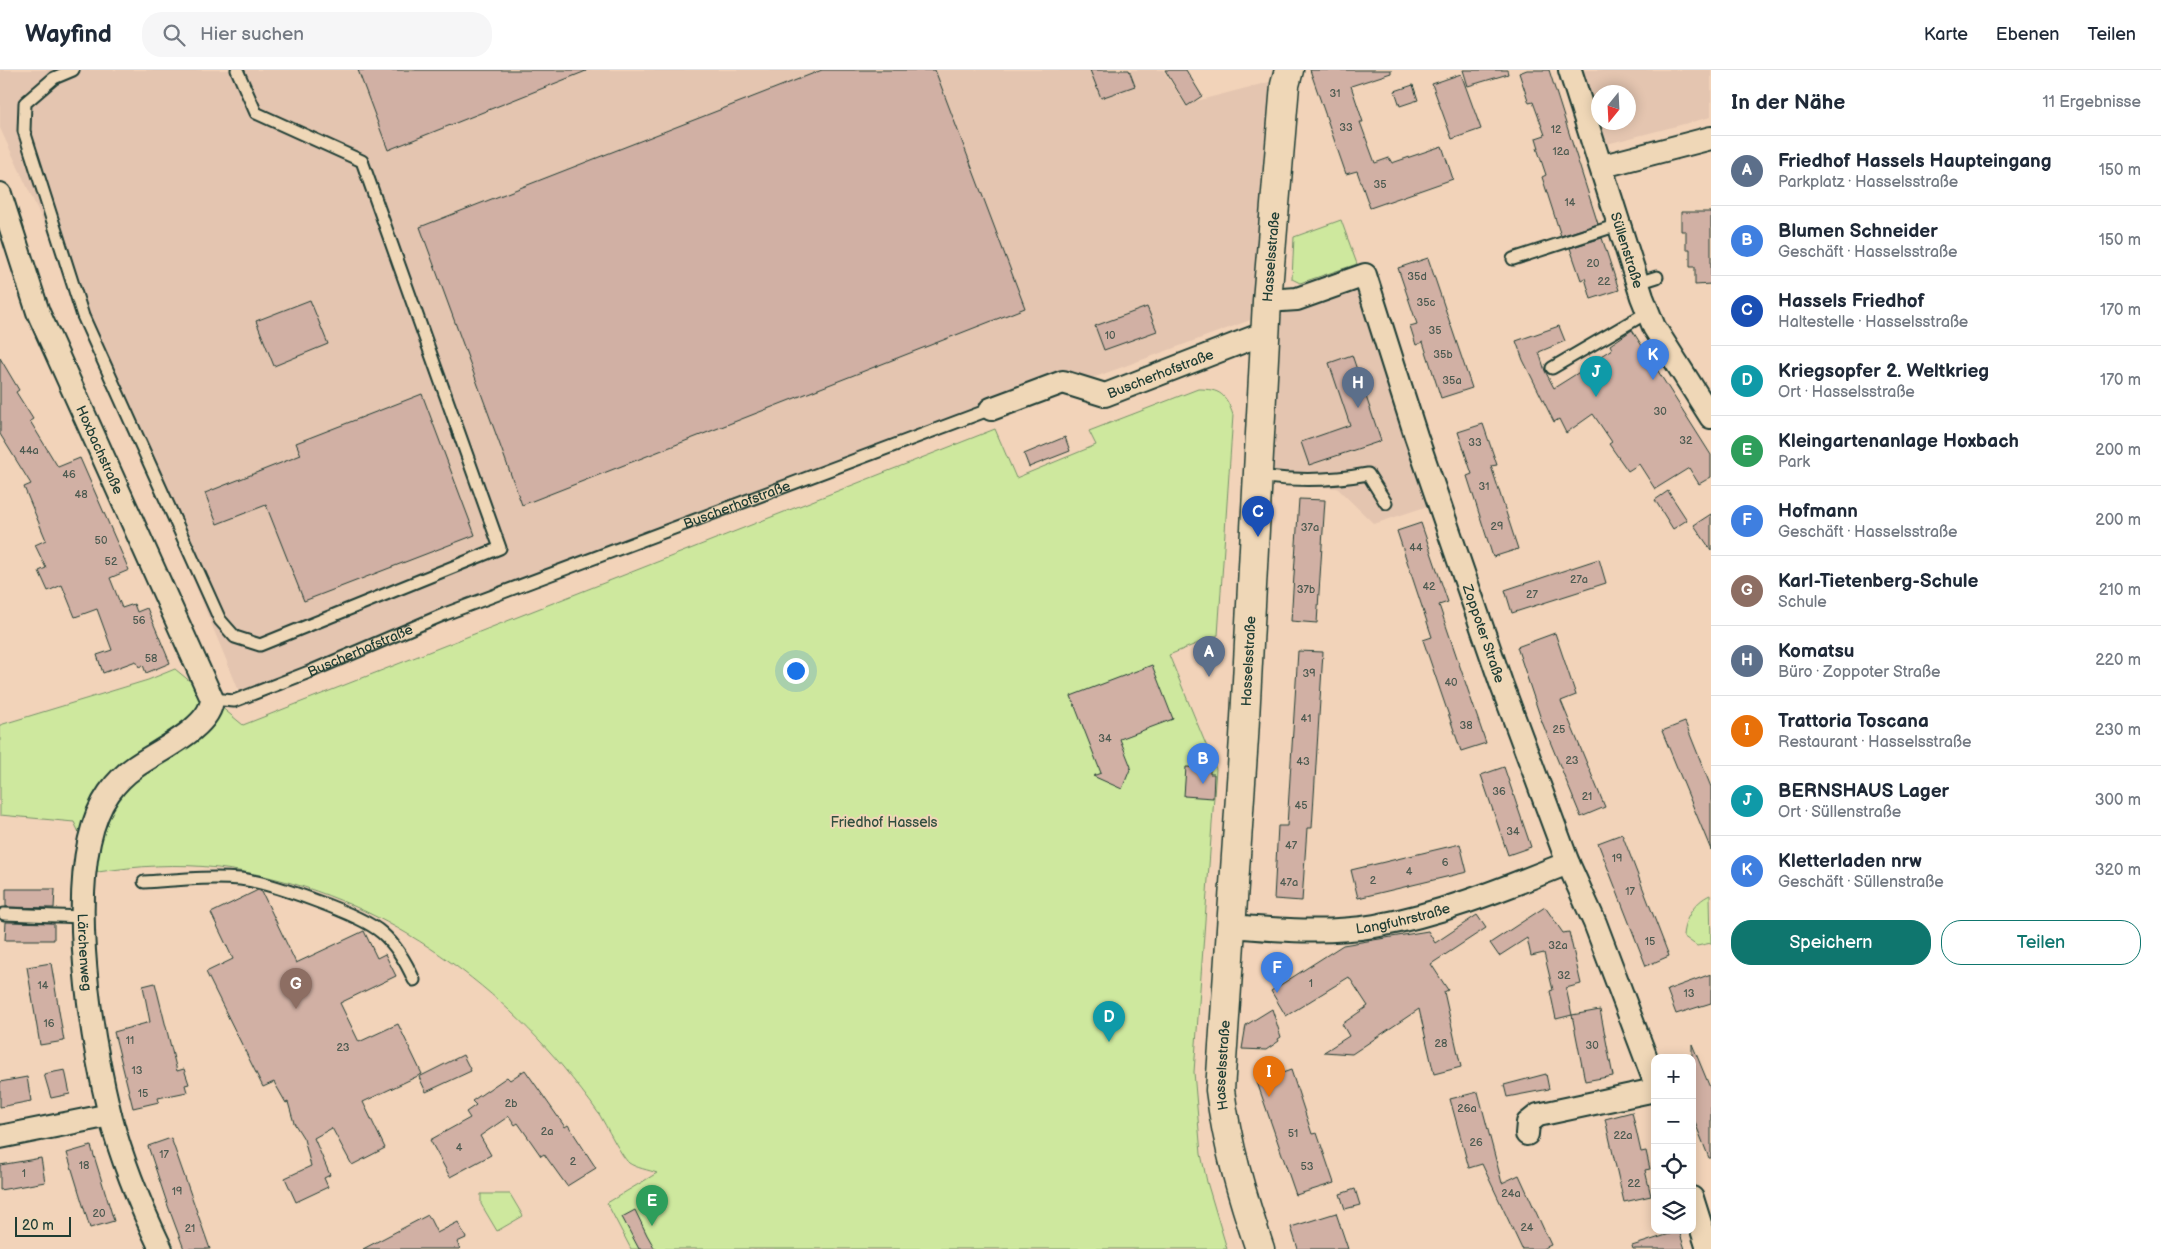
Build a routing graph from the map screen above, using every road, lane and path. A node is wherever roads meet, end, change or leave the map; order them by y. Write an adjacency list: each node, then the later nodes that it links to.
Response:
1 (74, 70): 2 (lane)
2 (237, 70)
3 (1570, 70): 6 (street, Süllenstraße)
4 (1284, 75): 10 (street, Hasselsstraße)
5 (1711, 138): 6 (street)
6 (1603, 166): 8 (street, Süllenstraße)
7 (0, 194): 18 (street, Hoxbachstraße)
8 (1621, 224): 9 (lane); 11 (street, Süllenstraße)
9 (1512, 259)
10 (1267, 301): 12 (street, Hasselsstraße); 19 (street, Zoppoter Straße)
11 (1648, 312): 13 (lane); 15 (street, Süllenstraße)
12 (1265, 333): 14 (street, Buscherhofstraße); 16 (street, Hasselsstraße)
13 (1552, 368)
14 (992, 409): 18 (lane, Buscherhofstraße)
15 (1711, 417)
16 (1257, 476): 17 (lane); 23 (street, Hasselsstraße)
17 (1386, 503)
18 (212, 700): 22 (street, Lärchenweg)
19 (1568, 864): 23 (street, Langfuhrstraße); 25 (street, Zoppoter Straße)
20 (144, 882): 24 (lane)
21 (4, 914): 22 (lane)
22 (83, 917): 27 (street, Lärchenweg)
23 (1230, 926): 32 (street, Hasselsstraße)
24 (414, 980)
25 (1651, 1072)
26 (1651, 1091): 28 (street)
27 (110, 1115): 29 (street); 31 (street, Lärchenweg)
28 (1527, 1134)
29 (0, 1137)
30 (1696, 1211): 33 (street)
31 (162, 1249)
32 (1260, 1249)
33 (1708, 1249)

